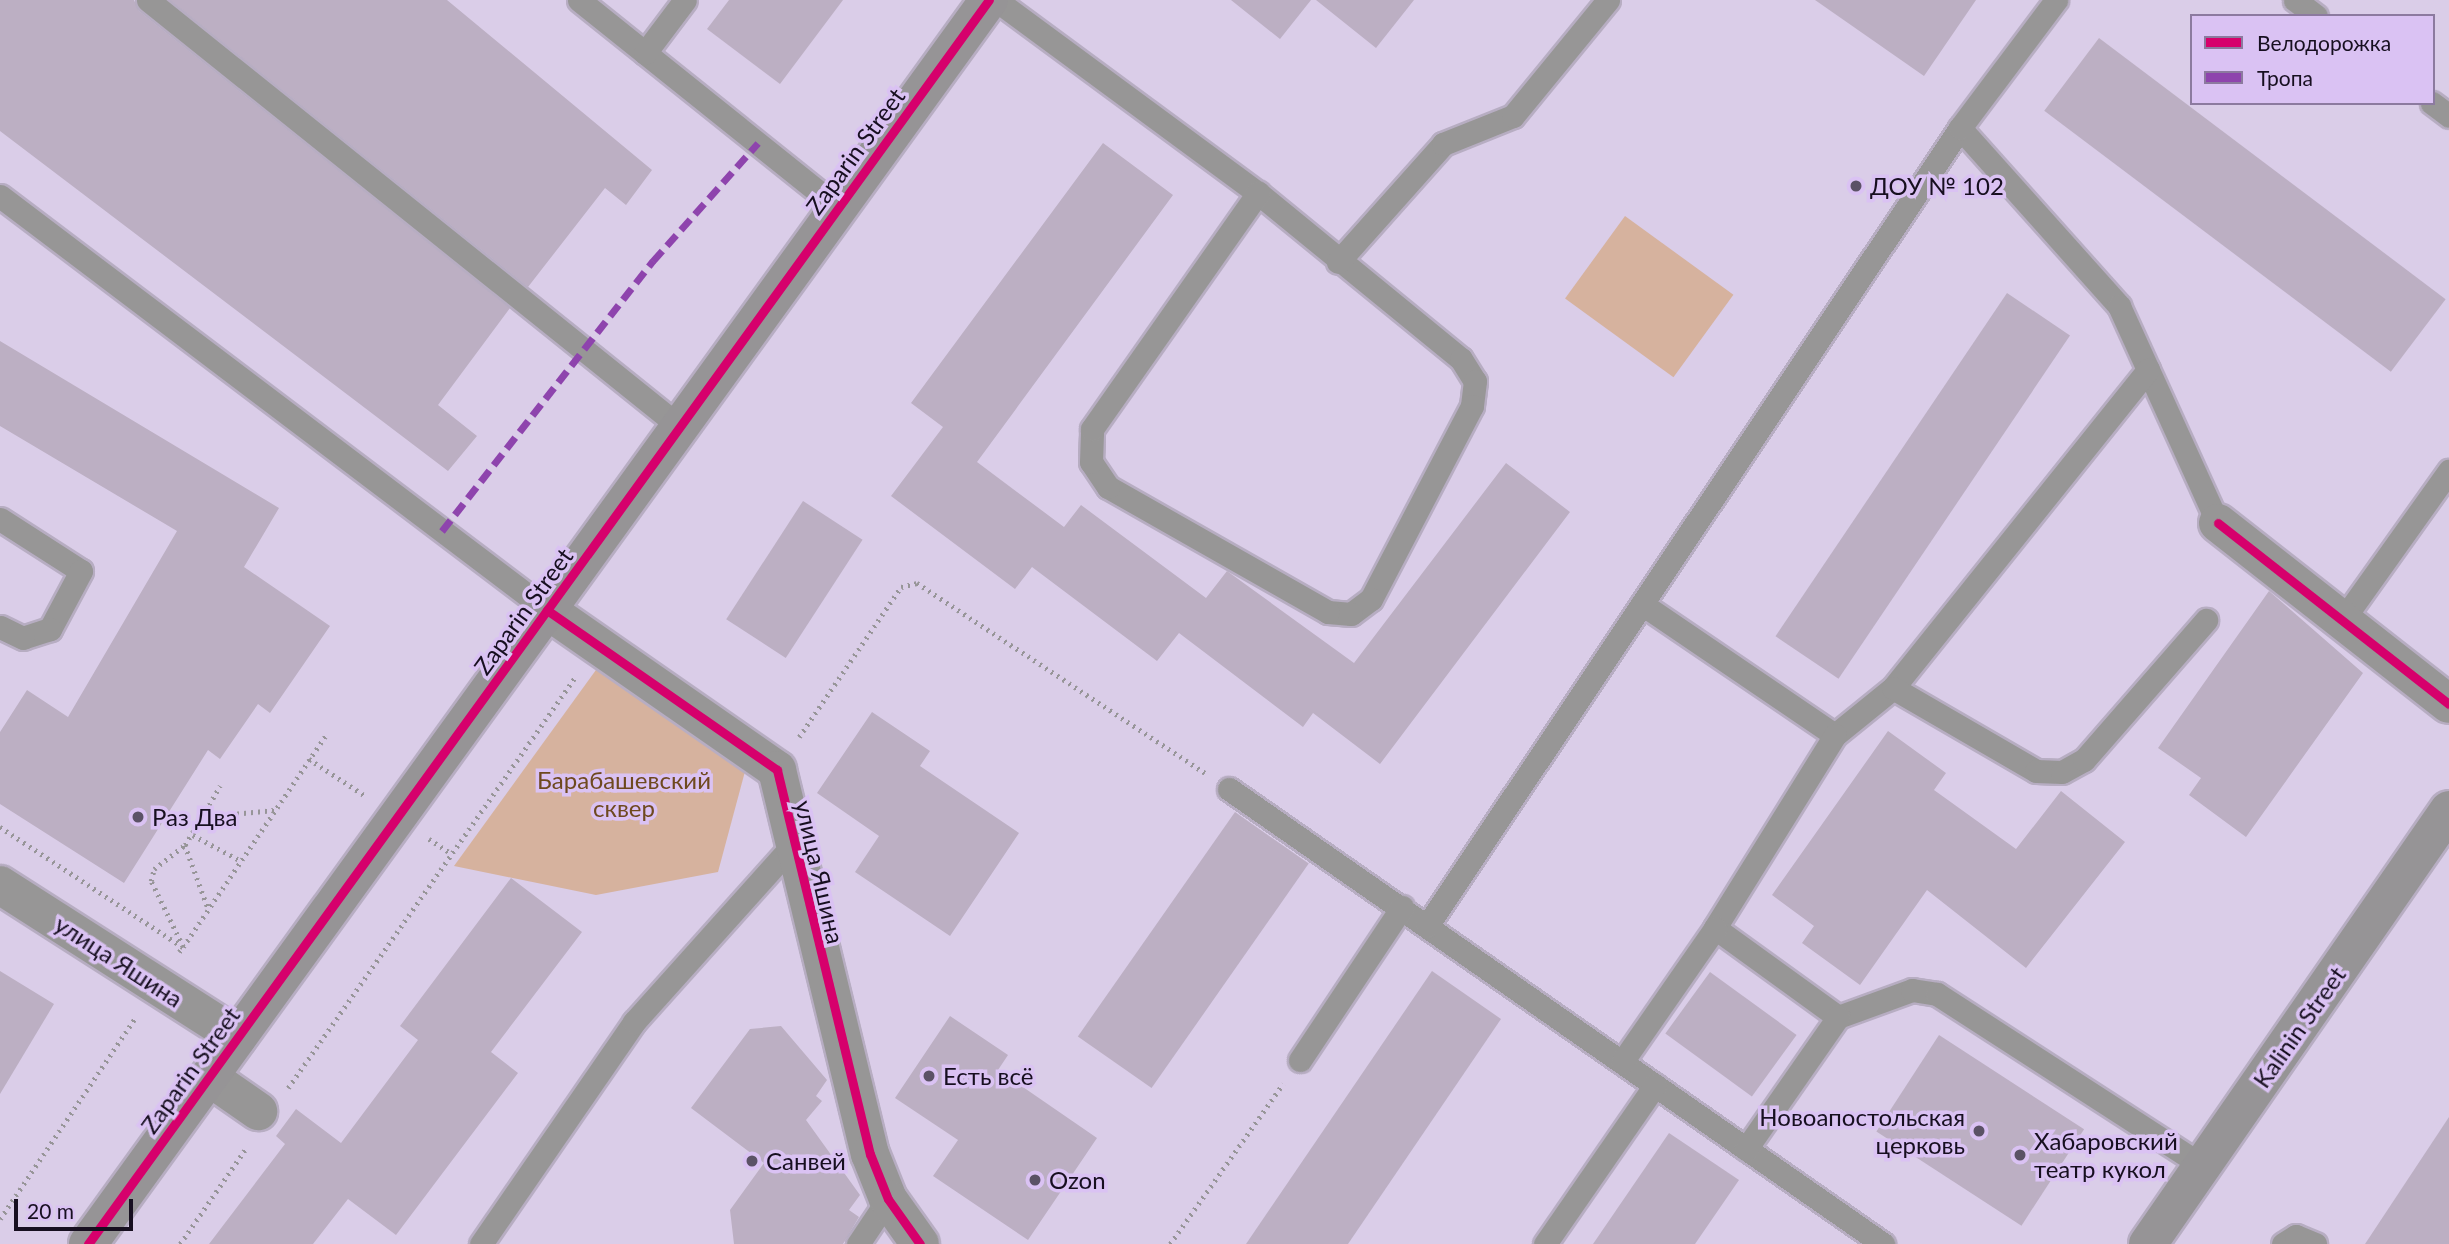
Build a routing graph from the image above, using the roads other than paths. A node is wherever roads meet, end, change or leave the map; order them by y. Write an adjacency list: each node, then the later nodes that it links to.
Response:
1 (148, 0): 19 (lane)
2 (579, 0): 10 (lane)
3 (685, 0): 10 (lane)
4 (989, 0): 16 (street, Zaparin Street)
5 (996, 0): 14 (lane)
6 (1608, 0): 17 (lane)
7 (2056, 0): 13 (lane)
8 (2295, 0): 9 (lane)
9 (2313, 14)
10 (645, 53): 16 (lane)
11 (2435, 105): 12 (lane)
12 (2449, 116)
13 (1960, 128): 18 (lane); 23 (lane)
14 (1258, 193): 17 (lane); 17 (lane)
15 (0, 196): 24 (lane)
16 (837, 207): 19 (street, Zaparin Street)
17 (1338, 262)
18 (2148, 370): 22 (lane); 28 (lane)
19 (679, 425): 24 (street, Zaparin Street)
20 (2449, 471): 25 (lane)
21 (0, 519): 27 (lane)
22 (2218, 523): 25 (street)
23 (1642, 604): 30 (lane); 36 (lane)
24 (547, 610): 33 (street, улица Яшина); 39 (street, Zaparin Street)
25 (2344, 618): 29 (street)
26 (2206, 620): 28 (lane)
27 (0, 627)
28 (1893, 688): 30 (lane)
29 (2449, 704)
30 (1835, 735): 37 (lane)
31 (1229, 789): 35 (lane)
32 (2449, 810): 46 (street, Kalinin Street)
33 (792, 847): 47 (street, улица Яшина); 49 (lane)
34 (0, 884): 39 (street, улица Яшина)
35 (1402, 907): 36 (lane); 40 (lane)
36 (1427, 926): 41 (lane)
37 (1715, 928): 38 (lane); 41 (lane)
38 (1838, 1017): 45 (lane); 46 (lane)
39 (238, 1037): 42 (street, Zaparin Street)
40 (1300, 1060)
41 (1622, 1062): 43 (lane)
42 (209, 1077): 44 (street); 48 (street, Zaparin Street)
43 (1656, 1085): 45 (lane); 52 (lane)
44 (265, 1115)
45 (1746, 1149): 53 (lane)
46 (2203, 1166): 54 (street, Kalinin Street)
47 (888, 1199): 50 (lane); 51 (street, улица Яшина)
48 (92, 1243)
49 (481, 1244)
50 (858, 1244)
51 (920, 1244)
52 (1545, 1244)
53 (1883, 1244)
54 (2148, 1244)
55 (2283, 1244): 56 (lane)
56 (2315, 1244)

